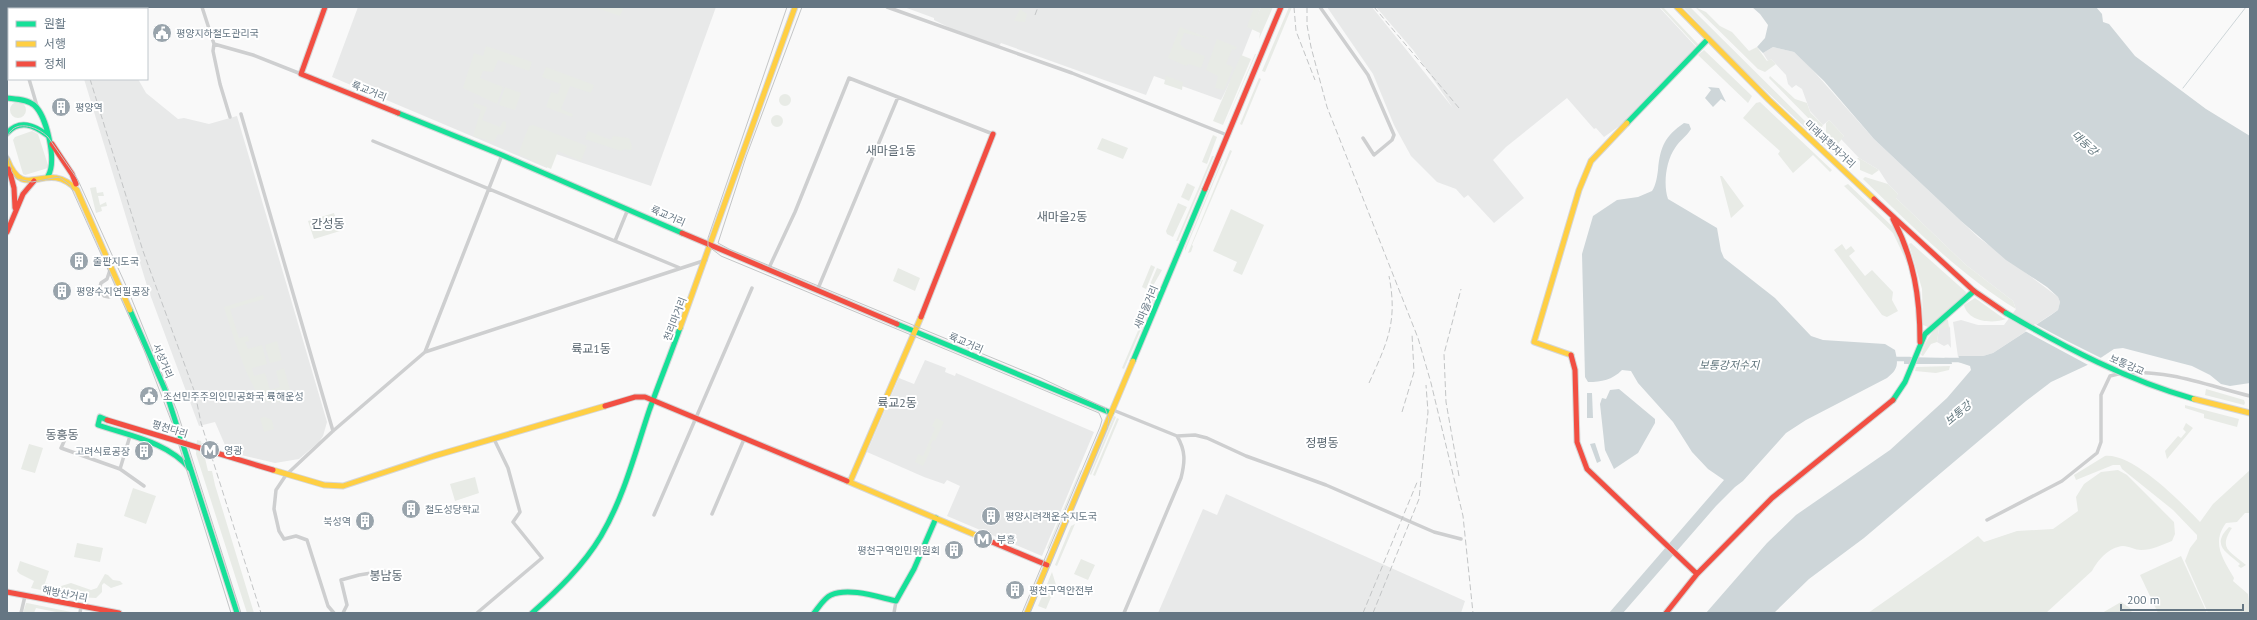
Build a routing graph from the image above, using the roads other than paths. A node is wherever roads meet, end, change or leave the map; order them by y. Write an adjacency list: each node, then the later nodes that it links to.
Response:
1 (202, 7): 9 (street)
2 (325, 7): 10 (main road)
3 (795, 7): 37 (main road, 천리마거리)
4 (887, 7): 21 (street)
5 (1281, 7): 21 (main road, 새마을거리)
6 (1320, 7): 23 (street)
7 (1677, 7): 8 (main road, 미래과학자거리)
8 (1708, 39): 34 (main road, 미래과학자거리); 72 (main road)
9 (214, 44): 10 (street, 륙교거리); 18 (street)
10 (302, 74): 25 (main road, 륙교거리)
11 (29, 80): 16 (street)
12 (898, 97): 20 (street); 41 (street); 44 (street)
13 (7, 98): 14 (main road)
14 (17, 99): 15 (main road); 16 (main road)
15 (7, 104)
16 (38, 109): 22 (main road)
17 (241, 114): 54 (street)
18 (230, 117)
19 (7, 133): 22 (main road)
20 (993, 134): 46 (main road)
21 (1227, 135): 51 (main road, 새마을거리)
22 (48, 137): 28 (main road); 31 (main road, 서성거리)
23 (1363, 138)
24 (373, 141): 30 (street)
25 (502, 155): 30 (street); 33 (main road, 륙교거리)
26 (7, 159): 27 (main road)
27 (9, 169): 29 (main road); 32 (main road)
28 (48, 177): 29 (main road); 31 (main road)
29 (34, 181): 32 (main road)
30 (489, 189): 36 (street); 48 (street)
31 (77, 190): 39 (main road, 서성거리)
32 (15, 209): 35 (main road)
33 (628, 209): 36 (street); 37 (main road, 륙교거리)
34 (1889, 212): 45 (main road, 미래과학자거리); 47 (main road)
35 (7, 232)
36 (615, 241): 40 (street)
37 (712, 246): 38 (main road, 천리마거리); 41 (main road, 륙교거리)
38 (707, 260): 40 (street); 50 (main road, 천리마거리)
39 (112, 266): 42 (main road, 서성거리); 42 (street)
40 (680, 268): 48 (street)
41 (768, 270): 44 (main road, 륙교거리)
42 (119, 282): 61 (main road, 서성거리)
43 (752, 288): 53 (street)
44 (817, 291): 46 (main road, 륙교거리)
45 (1974, 291): 47 (main road); 52 (main road, 보통강교, bridge)
46 (915, 332): 51 (main road, 륙교거리); 63 (main road)
47 (1920, 342): 72 (main road)
48 (425, 352): 54 (street)
49 (2250, 396): 68 (street)
50 (654, 399): 53 (main road, 평천다리); 59 (main road, 평천다리); 86 (main road, 천리마거리)
51 (1112, 412): 57 (street); 70 (main road, 새마을거리)
52 (2250, 413)
53 (697, 417): 58 (main road, 평천다리); 66 (street)
54 (333, 431): 62 (street)
55 (67, 434): 60 (street)
56 (130, 436): 60 (street); 61 (main road); 62 (main road, 평천다리, bridge)
57 (1177, 436): 69 (street); 90 (street)
58 (745, 437): 63 (main road, 평천다리); 65 (street)
59 (494, 439): 62 (main road, 평천다리); 85 (street)
60 (120, 469): 64 (street)
61 (193, 475): 81 (main road, 서성거리)
62 (286, 475): 82 (street)
63 (850, 482): 67 (main road, 평천다리)
64 (144, 486)
65 (712, 514)
66 (654, 515)
67 (936, 518): 70 (main road, 평천다리); 75 (main road)
68 (1987, 520)
69 (1461, 539)
70 (1047, 565): 89 (main road, 새마을거리)
71 (384, 571): 77 (street)
72 (1697, 574): 91 (main road)
73 (7, 592): 74 (main road, 해방산거리)
74 (25, 596): 76 (main road, 해방산거리); 78 (street)
75 (896, 601): 87 (main road); 88 (street)
76 (81, 606): 79 (street); 80 (main road, 해방산거리)
77 (347, 607): 83 (street); 84 (street)
78 (21, 613)
79 (80, 613)
80 (119, 613)
81 (237, 613)
82 (334, 613)
83 (343, 613)
84 (348, 613)
85 (477, 613)
86 (532, 613)
87 (814, 613)
88 (894, 613)
89 (1027, 613)
90 (1124, 613)
91 (1666, 613)

